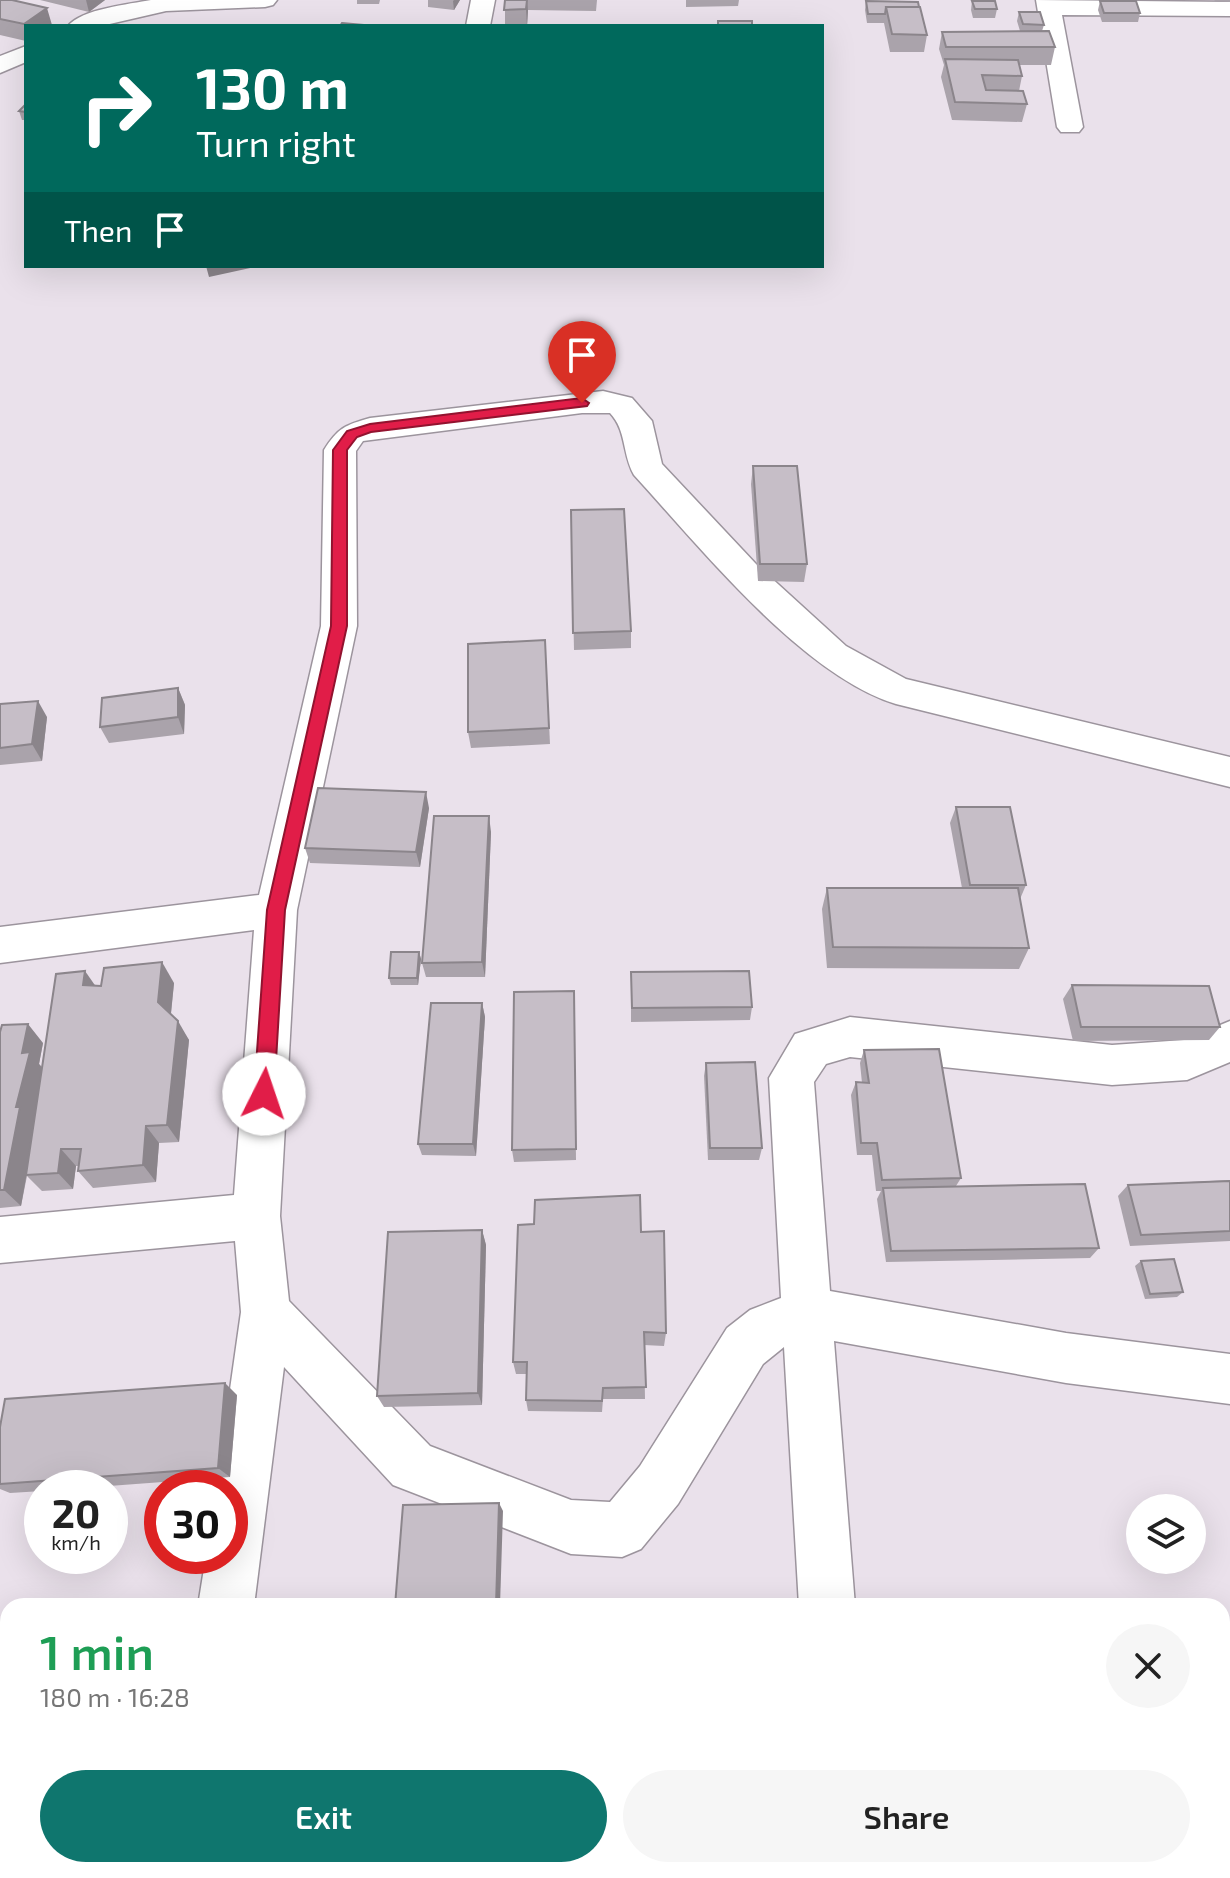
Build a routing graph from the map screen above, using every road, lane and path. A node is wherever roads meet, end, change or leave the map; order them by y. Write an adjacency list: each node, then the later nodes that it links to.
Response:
1 (265, 0): 3 (street)
2 (483, 0): 7 (street)
3 (167, 2): 6 (street)
4 (1049, 4): 5 (street); 10 (street)
5 (1230, 9)
6 (85, 24)
7 (478, 24)
8 (24, 54): 9 (street)
9 (0, 66)
10 (1070, 127)
11 (1230, 772): 12 (street)
12 (276, 910): 13 (street); 15 (street)
13 (0, 945)
14 (1230, 1041): 18 (street)
15 (256, 1216): 16 (street); 17 (street)
16 (0, 1240)
17 (266, 1312): 18 (street); 20 (street)
18 (808, 1312): 19 (street); 21 (street)
19 (1230, 1379)
20 (227, 1598)
21 (826, 1598)

